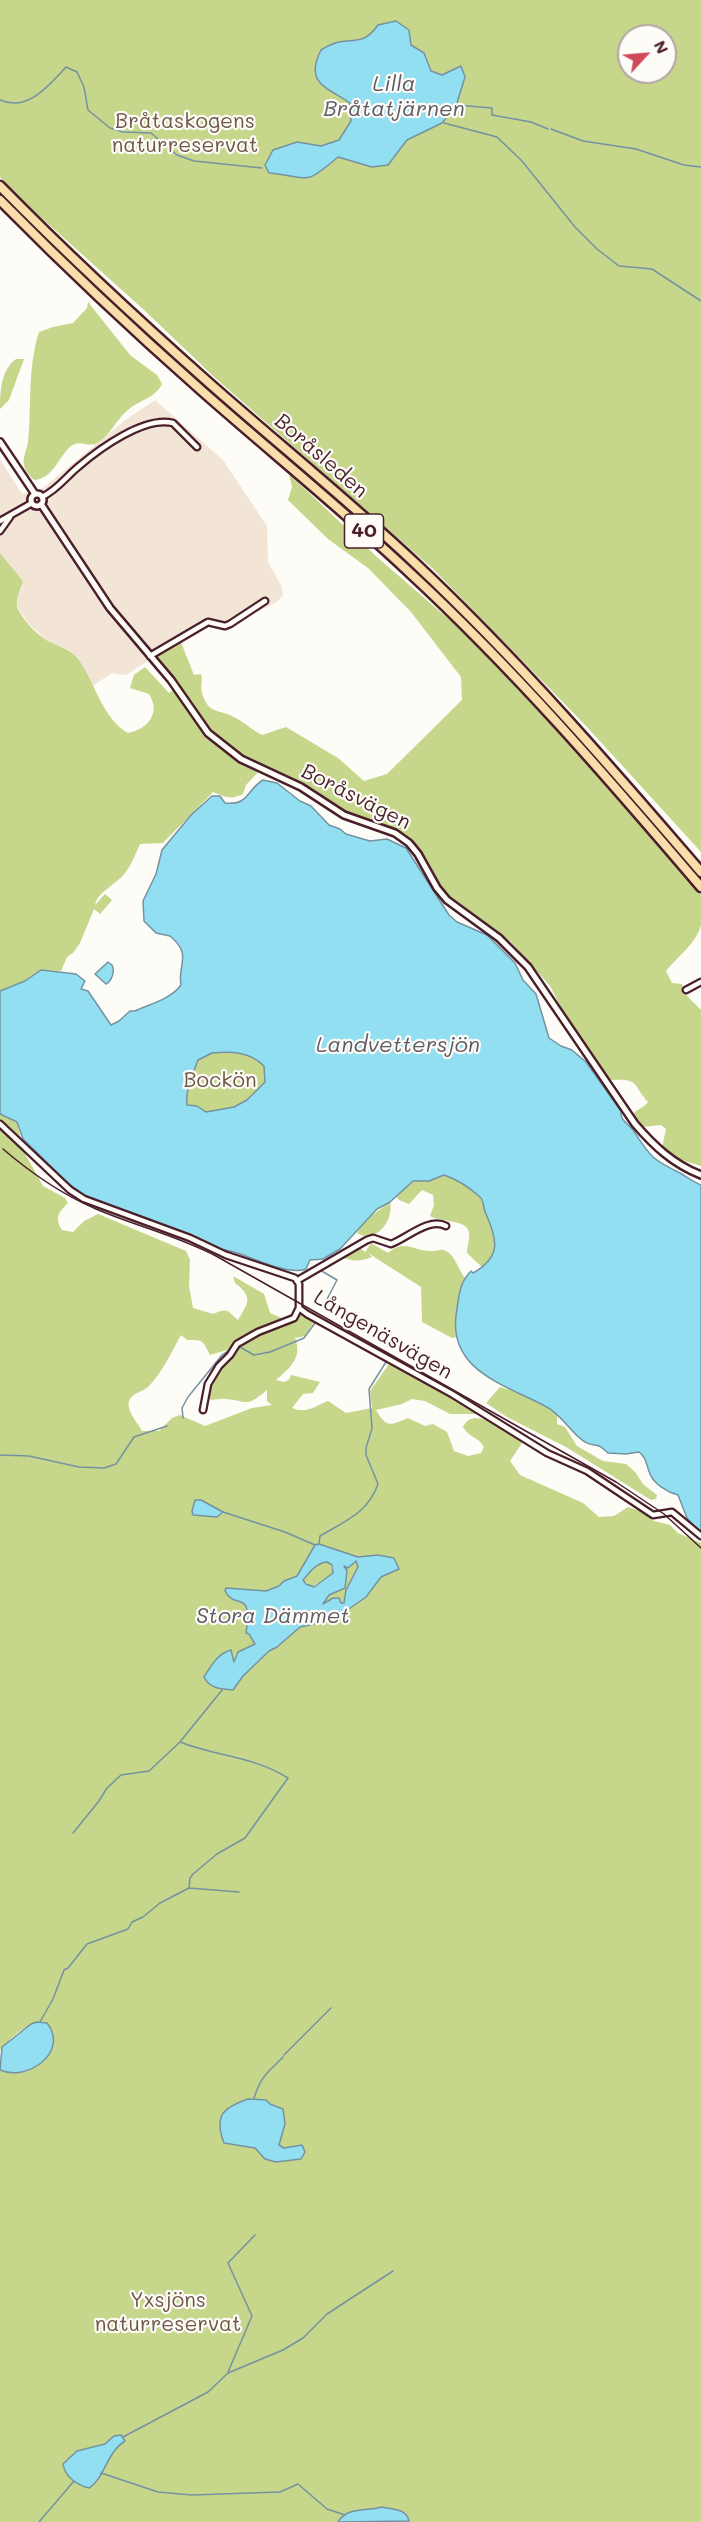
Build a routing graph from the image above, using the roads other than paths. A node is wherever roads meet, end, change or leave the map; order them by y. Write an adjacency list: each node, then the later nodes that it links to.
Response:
1 (0, 186): 14 (highway, Boråsleden / 40)
2 (0, 200): 15 (highway, Boråsleden / 40)
3 (0, 442): 5 (street)
4 (197, 447): 6 (street)
5 (35, 494): 6 (street); 7 (street)
6 (42, 497): 8 (street)
7 (32, 503): 8 (street); 9 (street)
8 (41, 504): 13 (street, Boråsvägen)
9 (10, 517): 10 (street); 11 (street)
10 (0, 521)
11 (0, 531)
12 (265, 601): 13 (street)
13 (150, 656): 19 (street, Boråsvägen)
14 (701, 873)
15 (701, 887)
16 (701, 982): 17 (street)
17 (686, 990)
18 (0, 1124): 21 (street, Långenäsvägen)
19 (701, 1175)
20 (446, 1227): 21 (street)
21 (298, 1280): 22 (street, Långenäsvägen)
22 (298, 1308): 23 (street); 24 (street, Långenäsvägen)
23 (203, 1410)
24 (701, 1536)

